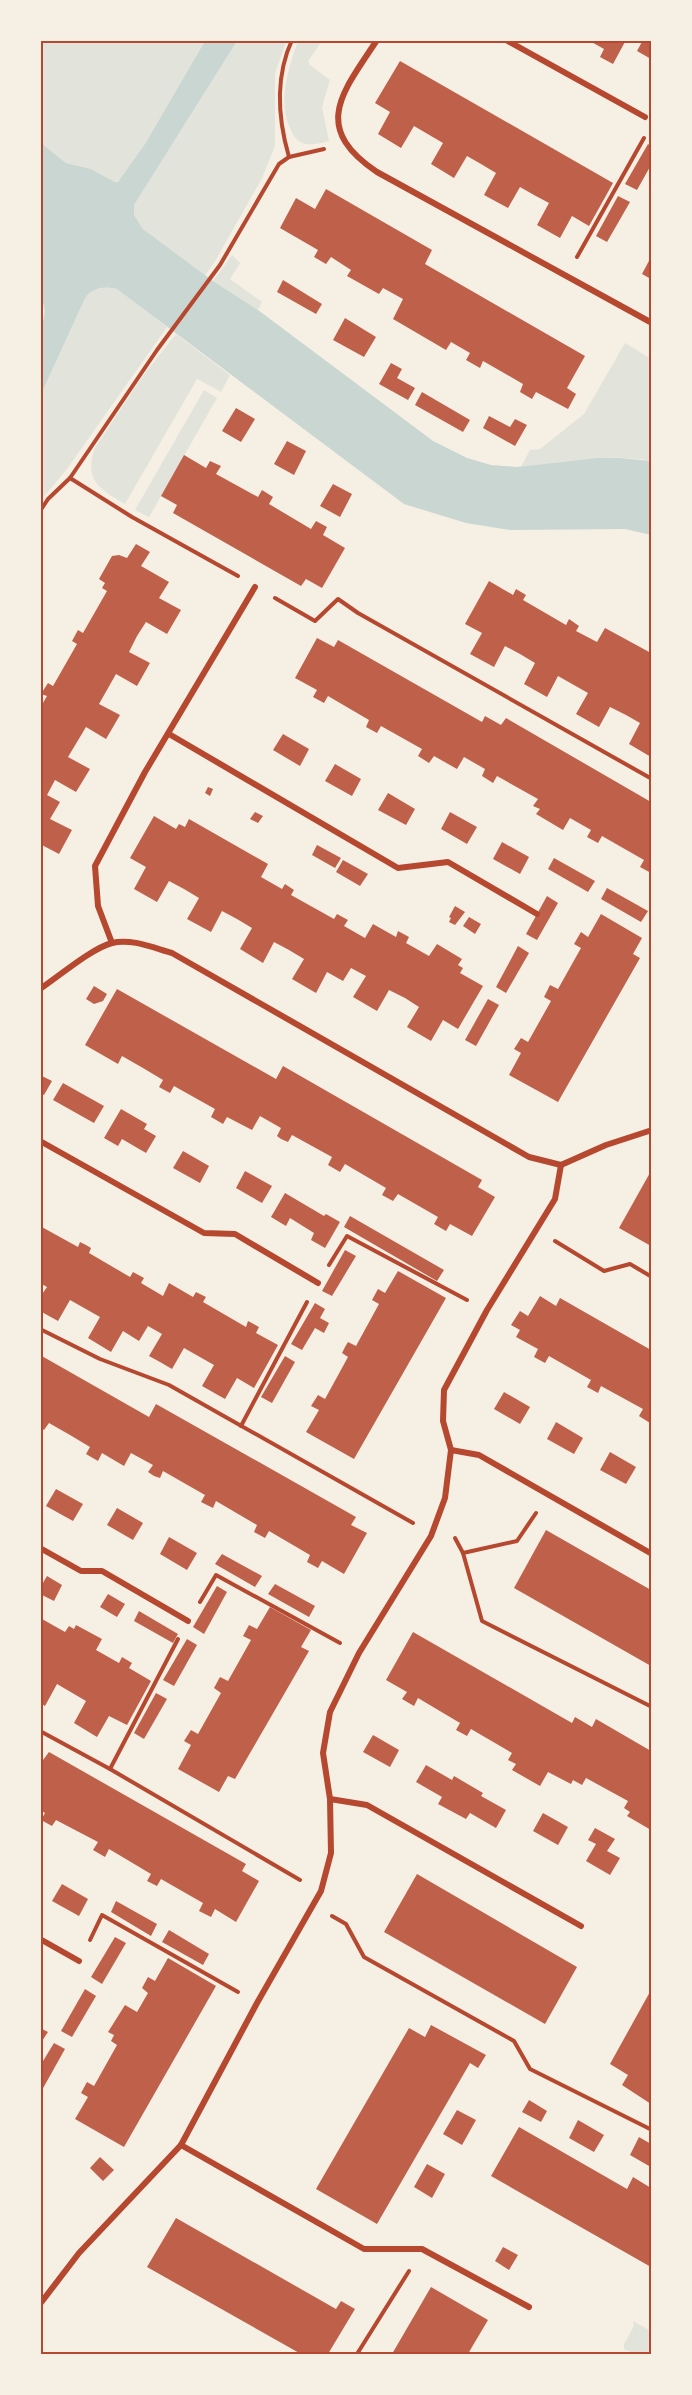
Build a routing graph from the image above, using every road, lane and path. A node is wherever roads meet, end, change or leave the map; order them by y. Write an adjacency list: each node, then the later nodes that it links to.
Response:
1 (292, 40): 7 (path)
2 (377, 40): 6 (street)
3 (506, 40): 4 (street)
4 (645, 117)
5 (646, 135): 8 (path)
6 (345, 145): 7 (path); 8 (street)
7 (289, 157): 10 (path)
8 (566, 276): 9 (street)
9 (651, 323)
10 (70, 478): 11 (path); 12 (path)
11 (40, 511)
12 (255, 587): 13 (street); 14 (path)
13 (169, 734): 15 (street); 16 (street)
14 (651, 779)
15 (537, 914)
16 (112, 943): 17 (street); 22 (street)
17 (40, 989)
18 (651, 1077): 19 (street)
19 (651, 1121)
20 (651, 1130): 22 (street)
21 (40, 1141): 25 (street)
22 (561, 1165): 23 (street)
23 (536, 1230): 24 (path); 26 (street)
24 (651, 1277)
25 (318, 1283): 26 (path); 28 (path)
26 (487, 1310): 29 (street)
27 (40, 1329): 28 (path)
28 (241, 1426): 31 (path)
29 (451, 1450): 30 (street); 31 (street)
30 (548, 1495): 33 (street); 36 (path)
31 (431, 1536): 35 (street)
32 (40, 1548): 34 (street)
33 (651, 1554)
34 (188, 1621): 35 (path); 38 (path)
35 (359, 1653): 39 (street)
36 (651, 1707)
37 (40, 1731): 38 (path)
38 (110, 1769): 40 (path)
39 (330, 1799): 40 (street); 42 (street)
40 (321, 1891): 41 (street)
41 (312, 1906): 45 (street); 46 (path)
42 (580, 1926)
43 (40, 1939): 44 (street)
44 (79, 1961): 45 (path)
45 (257, 2003): 47 (street)
46 (651, 2130)
47 (181, 2145): 48 (street); 49 (street)
48 (422, 2249): 50 (street); 51 (path)
49 (40, 2304)
50 (529, 2307)
51 (357, 2355)

